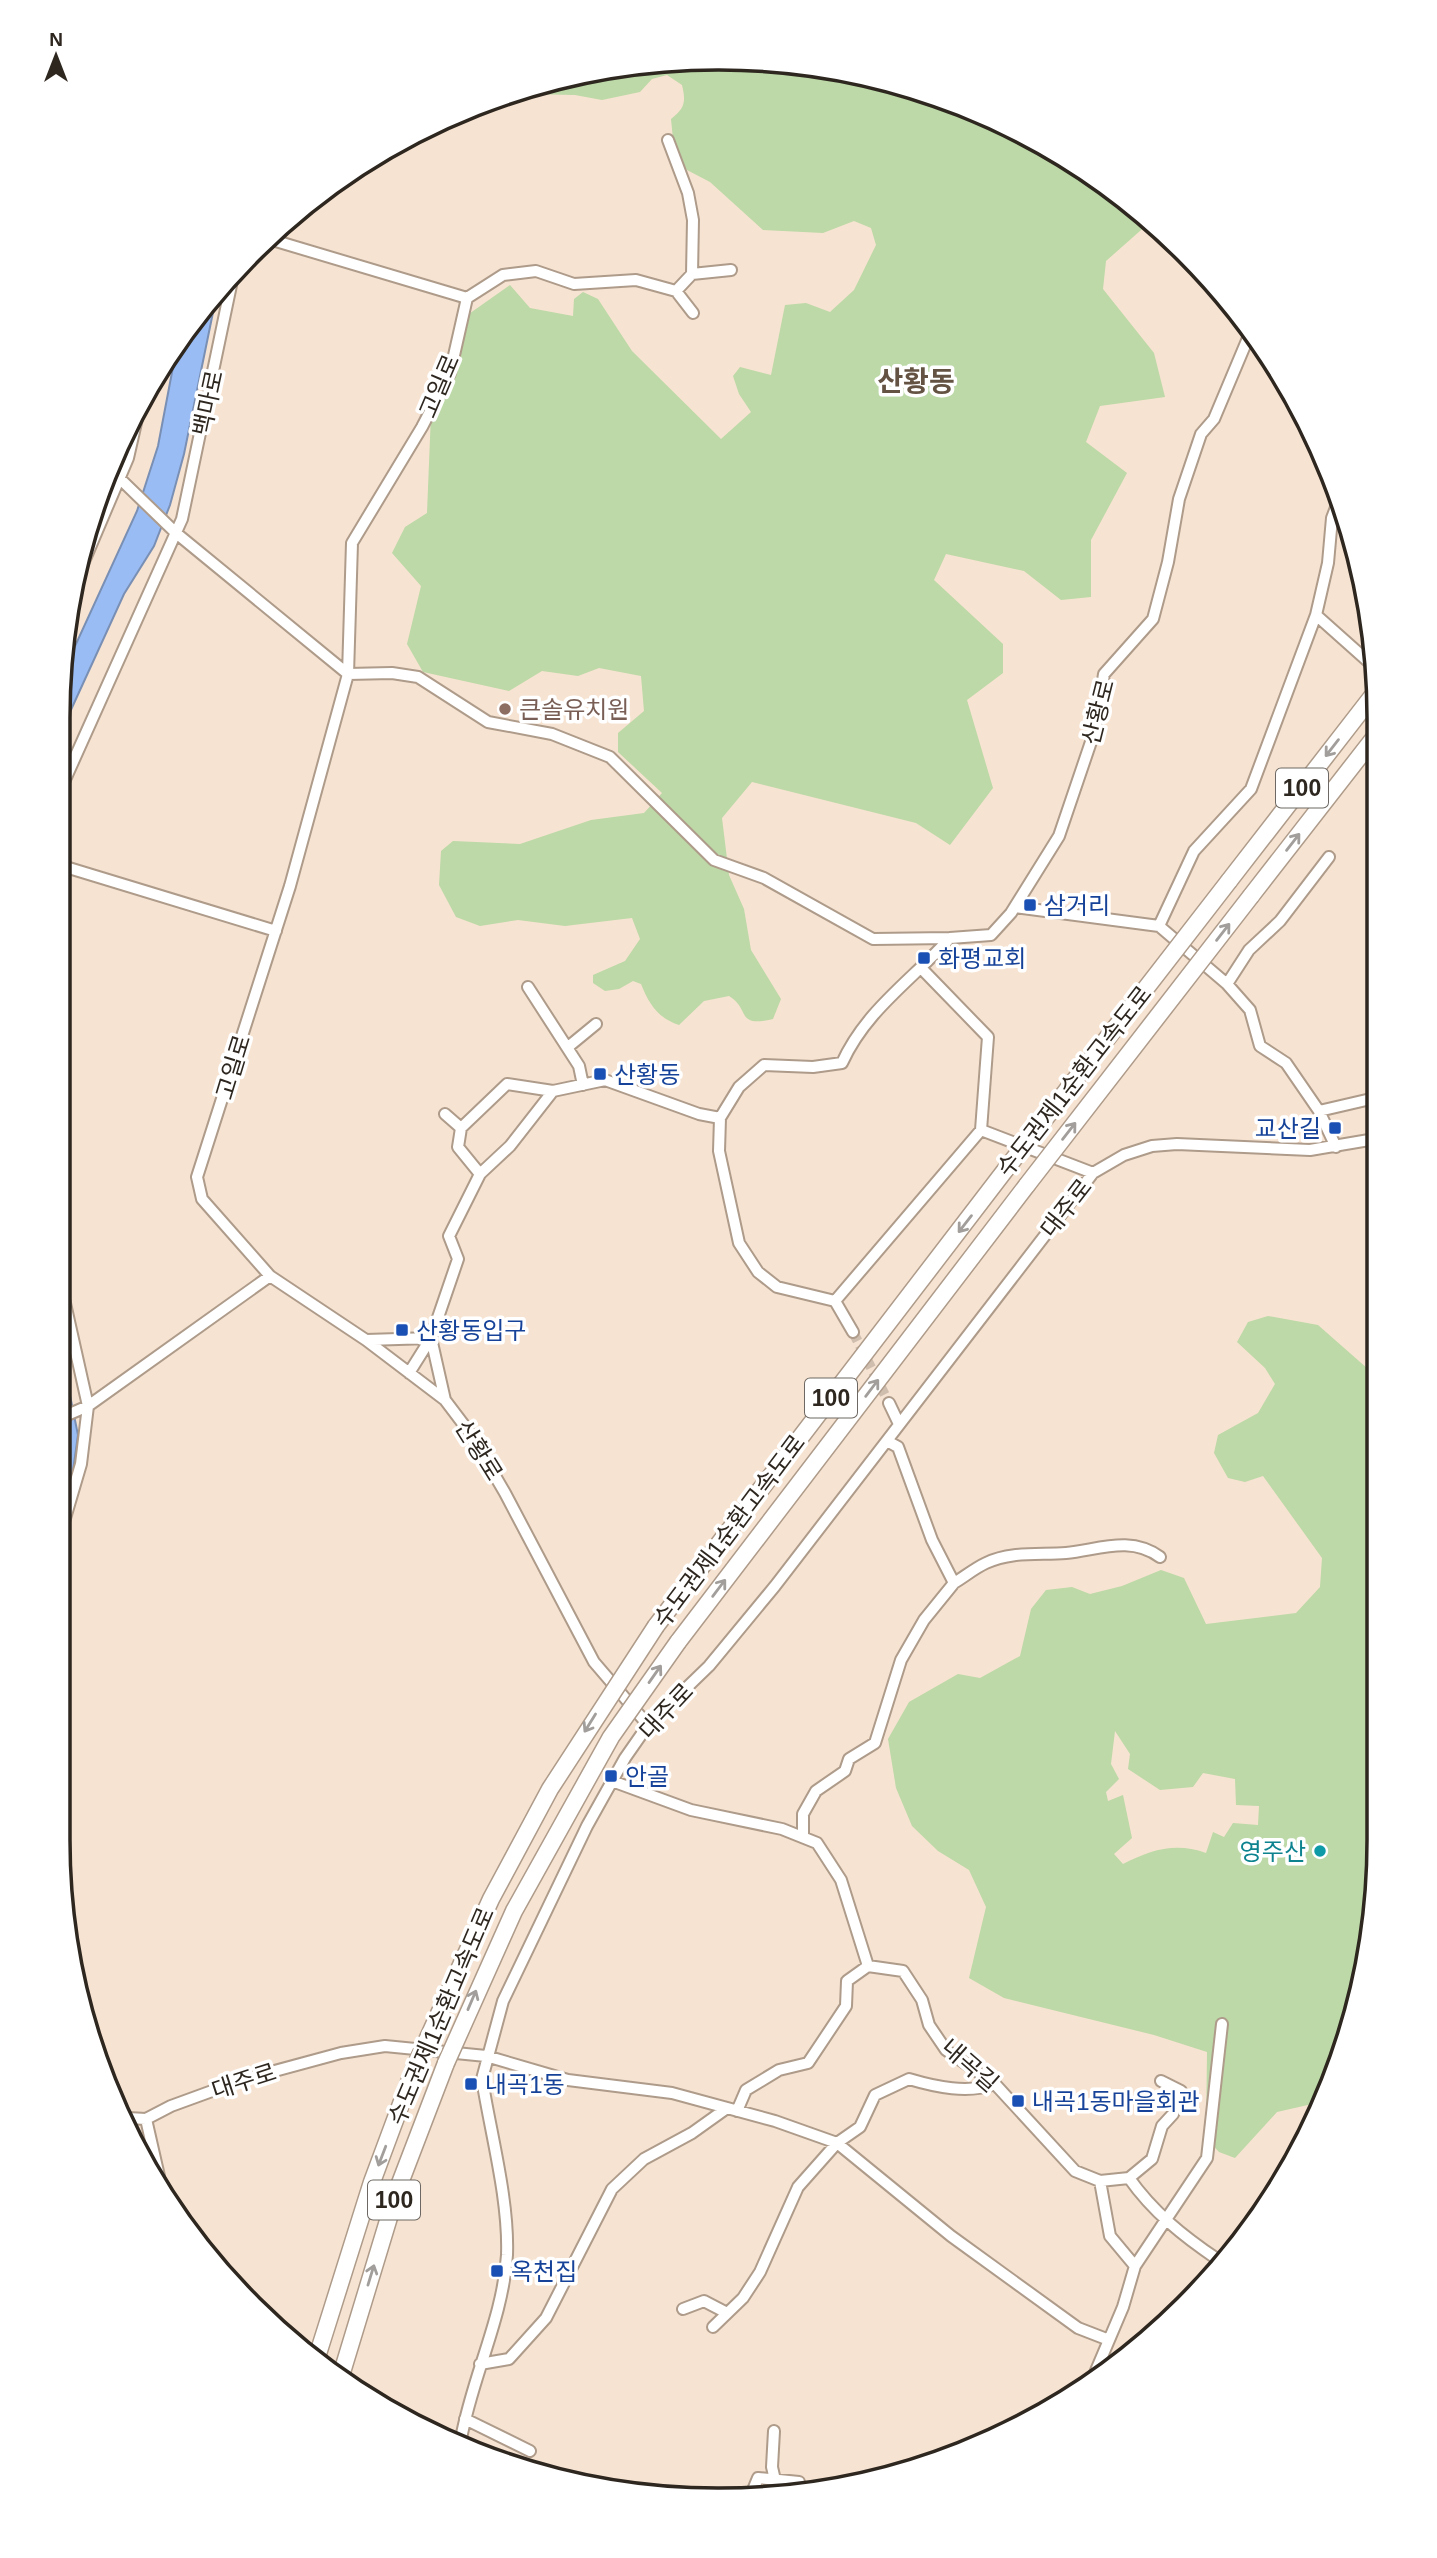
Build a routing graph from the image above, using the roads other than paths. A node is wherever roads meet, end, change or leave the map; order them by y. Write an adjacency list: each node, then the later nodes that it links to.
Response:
1 (668, 140): 4 (street)
2 (279, 242): 7 (street)
3 (731, 270): 4 (street)
4 (692, 274): 5 (street)
5 (676, 291): 7 (street); 8 (street)
6 (230, 293): 15 (street, 백마로)
7 (467, 298): 19 (street, 고일로)
8 (693, 313)
9 (1246, 342): 25 (street, 산황로)
10 (131, 444): 11 (street)
11 (120, 468)
12 (117, 476): 15 (street)
13 (112, 490): 16 (street)
14 (1334, 513): 17 (street)
15 (173, 530): 19 (street); 22 (street, 백마로)
16 (96, 538)
17 (1316, 615): 18 (street); 26 (street)
18 (1364, 658)
19 (348, 674): 27 (street, 고일로); 28 (street, 산황로)
20 (1367, 703): 84 (highway, 수도권제1순환고속도로 / 100, one-way to 84, bridge)
21 (1367, 747): 87 (highway, 수도권제1순환고속도로 / 100, one-way to 21, bridge)
22 (70, 768)
23 (1329, 857): 30 (street)
24 (70, 868): 27 (street)
25 (1015, 907): 26 (street); 28 (street, 산황로)
26 (1159, 926): 30 (street)
27 (276, 930): 46 (street, 고일로)
28 (950, 938): 29 (street)
29 (922, 969): 39 (street); 41 (street)
30 (1227, 984): 37 (street)
31 (528, 987): 33 (street)
32 (596, 1024): 33 (street)
33 (568, 1048): 34 (street)
34 (583, 1084): 35 (street); 39 (street)
35 (553, 1091): 40 (street); 45 (street)
36 (1367, 1100): 37 (street)
37 (1319, 1111): 43 (street)
38 (445, 1114): 40 (street)
39 (720, 1118): 47 (street)
40 (461, 1128): 45 (street)
41 (981, 1130): 44 (street); 47 (street)
42 (1367, 1141): 43 (street, 대주로)
43 (1336, 1147): 44 (street, 대주로)
44 (1093, 1173): 57 (street, 대주로)
45 (481, 1174): 50 (street)
46 (270, 1276): 51 (street, 고일로); 55 (street)
47 (835, 1301): 49 (street)
48 (70, 1327): 55 (street)
49 (853, 1332)
50 (431, 1338): 51 (street); 52 (street); 53 (street)
51 (366, 1340): 52 (street, 고일로)
52 (409, 1373): 53 (street, 산황로)
53 (445, 1400): 62 (street, 산황로)
54 (889, 1403): 57 (street)
55 (87, 1406): 56 (street); 59 (street)
56 (70, 1414)
57 (900, 1424): 58 (street, 대주로)
58 (887, 1441): 61 (street); 62 (street, 대주로)
59 (70, 1501)
60 (1160, 1557): 61 (street)
61 (954, 1583): 64 (street)
62 (648, 1725): 63 (street, 대주로)
63 (612, 1781): 64 (street); 67 (street, 대주로)
64 (803, 1837): 65 (street)
65 (868, 1966): 69 (street, 내곡길); 70 (street)
66 (1222, 2024): 77 (street)
67 (486, 2056): 70 (street); 72 (street, 대주로); 85 (street, 대주로)
68 (1161, 2081): 75 (street)
69 (995, 2084): 73 (street); 76 (street, 내곡길)
70 (732, 2109): 73 (street); 85 (street)
71 (134, 2119): 72 (street)
72 (146, 2119): 74 (street)
73 (837, 2143): 81 (street); 83 (street)
74 (156, 2162)
75 (1129, 2178): 76 (street); 77 (street)
76 (1100, 2181): 79 (street)
77 (1167, 2221): 78 (street); 79 (street)
78 (1214, 2257)
79 (1135, 2266): 83 (street)
80 (682, 2309): 81 (street)
81 (727, 2313): 82 (street)
82 (713, 2327)
83 (1109, 2340): 86 (street)
84 (319, 2350)
85 (480, 2364): 88 (street, 대주로)
86 (1099, 2365)
87 (343, 2368)
88 (465, 2419): 90 (street, 대주로); 91 (street)
89 (774, 2431): 92 (street)
90 (462, 2435)
91 (530, 2451)
92 (775, 2480): 93 (street); 94 (street)
93 (799, 2482)
94 (754, 2487)

